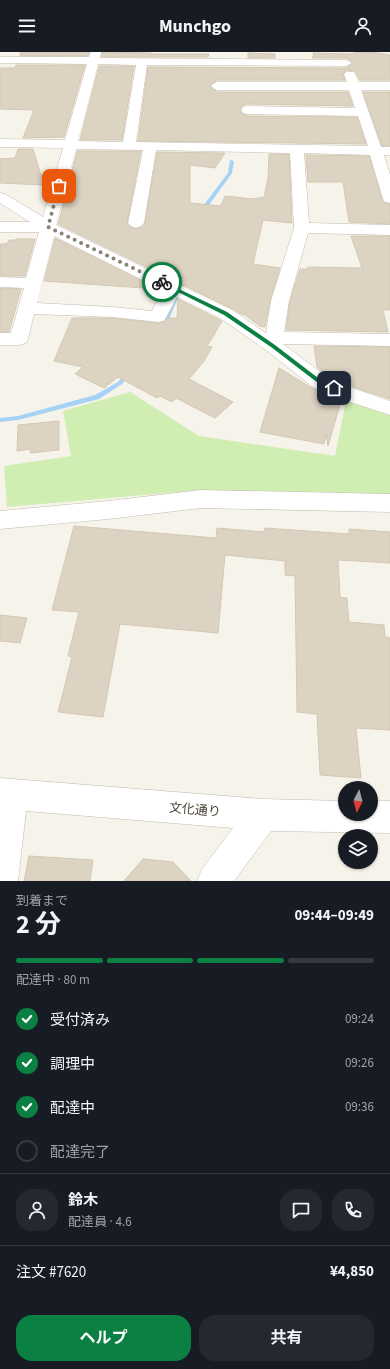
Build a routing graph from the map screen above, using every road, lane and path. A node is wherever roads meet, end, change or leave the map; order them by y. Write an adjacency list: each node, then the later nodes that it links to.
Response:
1 (95, 56): 3 (street); 4 (street); 11 (street)
2 (345, 58): 4 (street); 6 (street)
3 (0, 60)
4 (142, 61): 12 (street)
5 (217, 86): 6 (street)
6 (354, 86): 7 (street); 9 (street)
7 (390, 86)
8 (247, 110): 9 (street)
9 (363, 112): 15 (street)
10 (0, 144): 11 (street)
11 (71, 144): 12 (street); 21 (street)
12 (129, 145): 13 (street)
13 (150, 146): 14 (street); 19 (street)
14 (297, 149): 15 (street); 22 (street)
15 (376, 151): 16 (street); 18 (street)
16 (390, 151)
17 (0, 197): 21 (street)
18 (390, 199)
19 (136, 222)
20 (0, 227): 21 (street)
21 (48, 227): 25 (street); 26 (street)
22 (302, 228): 23 (street); 30 (street)
23 (390, 230)
24 (0, 282): 25 (street)
25 (33, 283): 27 (street)
26 (173, 288): 27 (street); 30 (street)
27 (27, 308): 28 (street)
28 (0, 339)
29 (390, 340): 30 (street)
30 (274, 342): 31 (street)
31 (390, 408)
32 (390, 503): 33 (street)
33 (0, 520)
34 (6, 793): 35 (street, 文化通り); 37 (street)
35 (263, 815): 36 (street, 文化通り); 38 (street)
36 (390, 817)
37 (1, 881)
38 (214, 881)

